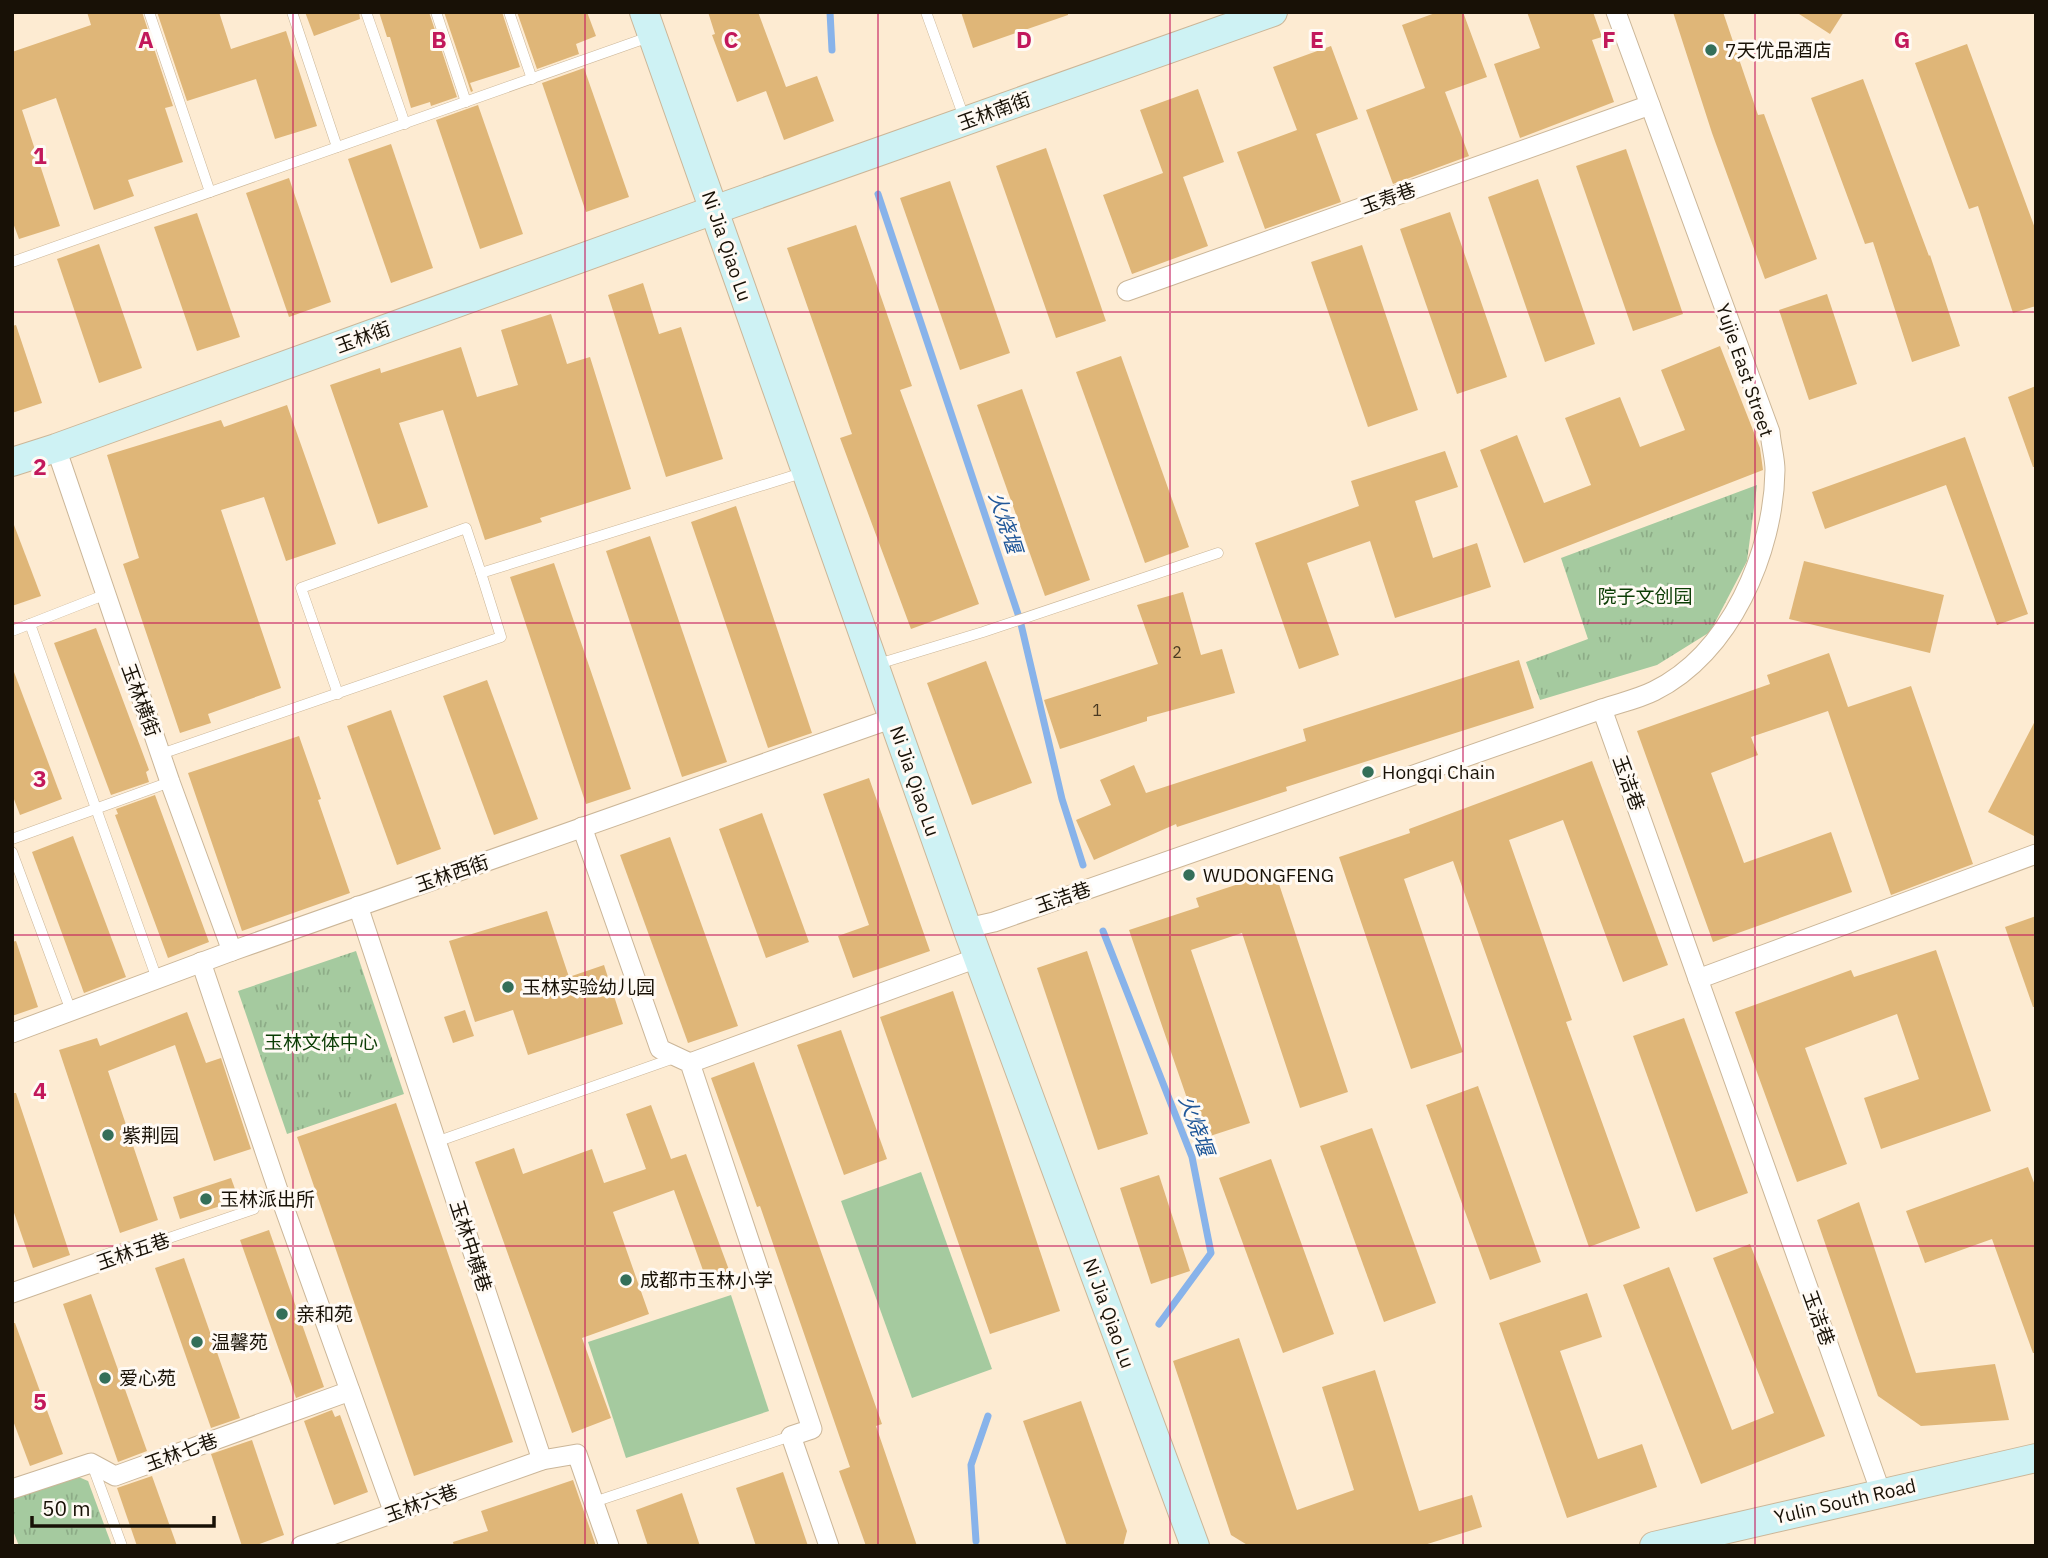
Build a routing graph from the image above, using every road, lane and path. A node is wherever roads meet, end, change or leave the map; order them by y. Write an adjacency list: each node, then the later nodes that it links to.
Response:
1 (149, 12): 16 (lane)
2 (292, 12): 15 (lane)
3 (366, 12): 14 (lane)
4 (436, 12): 11 (lane)
5 (509, 12): 10 (lane)
6 (926, 12): 13 (lane)
7 (1273, 12): 13 (main road, 玉林南街)
8 (1616, 12): 12 (street, Yujie East Street)
9 (649, 24): 10 (lane); 17 (main road, Ni Jia Qiao Lu)
10 (532, 79): 11 (lane)
11 (467, 102): 14 (lane)
12 (1650, 105): 19 (street, 玉寿巷); 30 (street, Yujie East Street)
13 (966, 121): 17 (main road, 玉林南街)
14 (405, 124): 15 (lane)
15 (337, 147): 16 (lane)
16 (210, 192): 18 (lane)
17 (714, 210): 20 (main road, 玉林街); 22 (main road, Ni Jia Qiao Lu)
18 (12, 262)
19 (1127, 291)
20 (55, 448): 21 (main road, 玉林街); 25 (street, 玉林横街)
21 (12, 462)
22 (806, 472): 24 (lane); 28 (main road, Ni Jia Qiao Lu)
23 (1218, 553): 28 (lane)
24 (481, 573): 29 (lane); 29 (lane)
25 (104, 595): 26 (lane); 32 (street, 玉林横街)
26 (30, 624): 27 (lane); 34 (lane)
27 (12, 631)
28 (874, 665): 31 (main road, Ni Jia Qiao Lu)
29 (338, 694): 32 (lane)
30 (1602, 709): 40 (street, 玉洁巷); 45 (street, 玉洁巷)
31 (892, 718): 35 (street, 玉林西街); 40 (main road, Ni Jia Qiao Lu)
32 (160, 754): 33 (street, 玉林横街)
33 (170, 782): 34 (lane); 41 (street, 玉林横街)
34 (97, 809): 36 (lane); 44 (lane)
35 (582, 827): 39 (street, 玉林西街); 48 (street)
36 (12, 839)
37 (12, 852): 46 (lane)
38 (2036, 854): 45 (street)
39 (358, 906): 41 (street, 玉林西街); 49 (street, 玉林中横巷)
40 (967, 929): 42 (main road, Ni Jia Qiao Lu)
41 (232, 951): 43 (street, 玉林西街)
42 (977, 958): 48 (street); 67 (main road, Ni Jia Qiao Lu)
43 (201, 962): 44 (street, 玉林西街); 53 (street)
44 (158, 979): 46 (street, 玉林西街)
45 (1698, 979): 59 (street, 玉洁巷)
46 (71, 1011): 47 (street, 玉林西街)
47 (12, 1033)
48 (684, 1060): 49 (lane); 54 (street)
49 (436, 1142): 56 (street, 玉林中横巷)
50 (254, 1209): 51 (lane, 玉林五巷)
51 (128, 1252): 52 (street, 玉林五巷)
52 (12, 1293)
53 (351, 1391): 57 (street, 玉林七巷); 61 (street)
54 (791, 1436): 60 (lane); 66 (street)
55 (2036, 1458): 59 (main road, Yulin South Road)
56 (542, 1460): 60 (street); 61 (street, 玉林六巷)
57 (91, 1463): 58 (street); 63 (lane)
58 (12, 1489)
59 (1881, 1493): 62 (main road, Yulin South Road)
60 (594, 1502): 65 (street)
61 (394, 1513): 64 (street, 玉林六巷)
62 (1667, 1544)
63 (122, 1546)
64 (301, 1546)
65 (609, 1546)
66 (829, 1546)
67 (1195, 1546)

